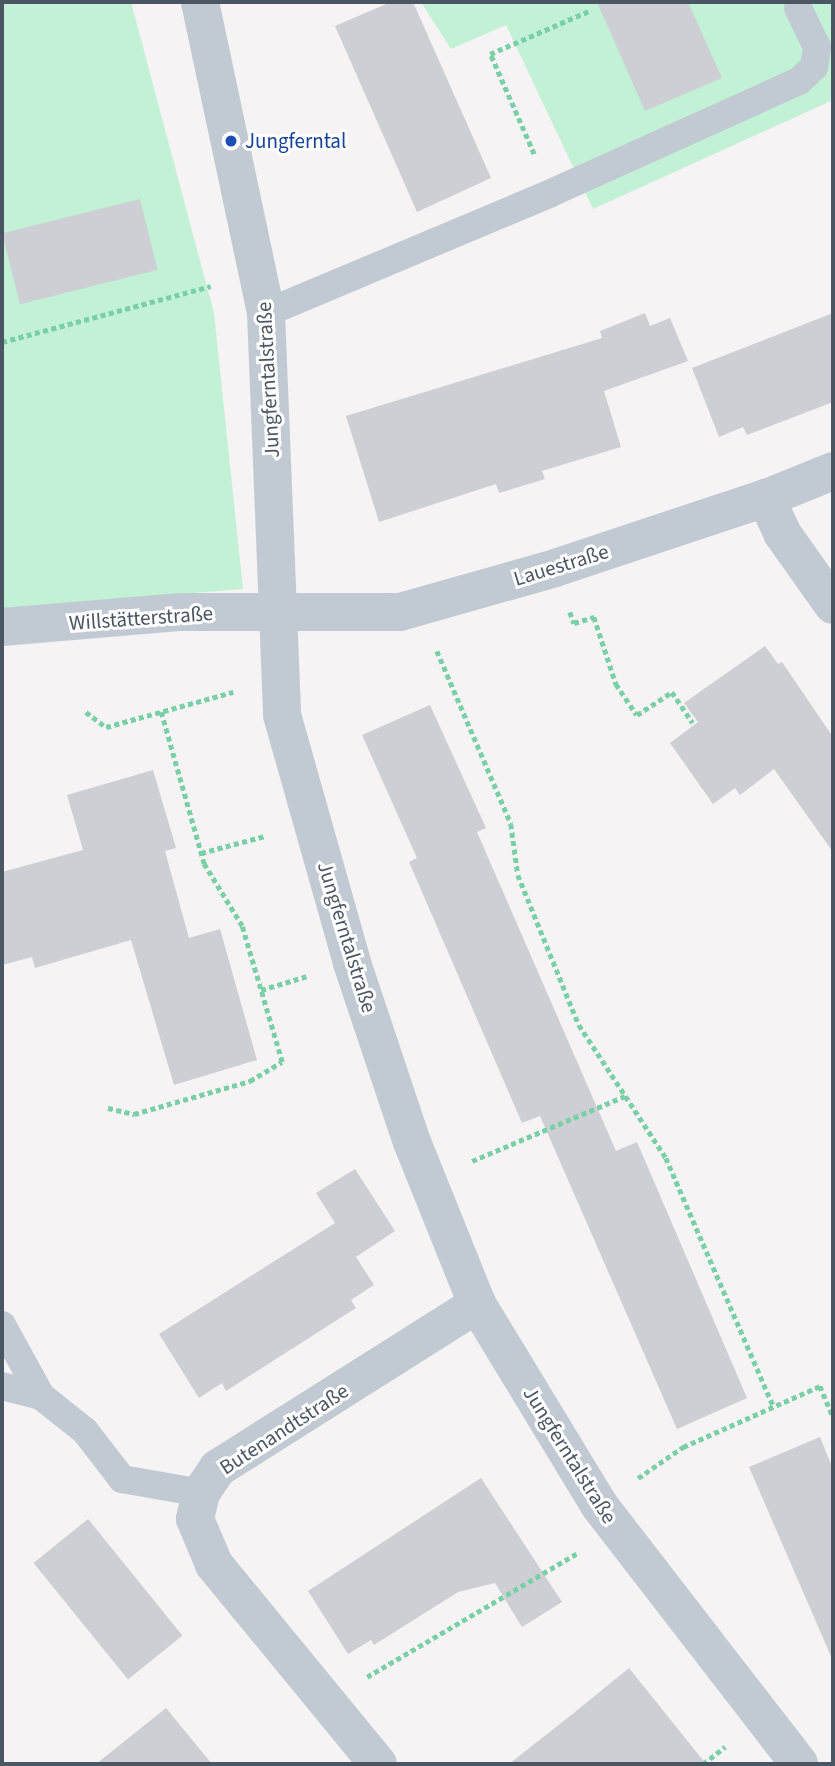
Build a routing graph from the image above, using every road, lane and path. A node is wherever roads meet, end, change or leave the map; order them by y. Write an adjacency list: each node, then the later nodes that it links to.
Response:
1 (200, 2): 5 (street, Jungferntalstraße)
2 (798, 8): 4 (lane)
3 (592, 10): 4 (path)
4 (551, 193): 6 (lane)
5 (260, 274): 6 (street, Jungferntalstraße); 7 (path)
6 (265, 313): 13 (street, Jungferntalstraße)
7 (2, 342)
8 (833, 471): 9 (street, Lauestraße)
9 (766, 498): 10 (street, Lauestraße); 11 (street)
10 (555, 568): 12 (street, Lauestraße); 18 (path)
11 (833, 605)
12 (418, 606): 13 (street, Lauestraße); 23 (path)
13 (280, 612): 14 (street, Willstätterstraße); 15 (street, Jungferntalstraße)
14 (2, 627)
15 (282, 679): 17 (path); 19 (street, Jungferntalstraße)
16 (86, 712): 17 (path)
17 (161, 712): 20 (path)
18 (693, 723)
19 (313, 822): 20 (path); 25 (street, Jungferntalstraße)
20 (201, 853): 22 (path)
21 (286, 982): 22 (path)
22 (261, 990): 24 (path)
23 (625, 1096): 25 (path); 30 (path)
24 (108, 1108)
25 (428, 1180): 26 (street, Jungferntalstraße)
26 (477, 1304): 32 (street, Butenandtstraße); 33 (street, Jungferntalstraße)
27 (2, 1325): 29 (lane)
28 (2, 1387): 29 (lane)
29 (41, 1396): 32 (lane)
30 (774, 1407): 31 (path); 33 (path)
31 (833, 1416)
32 (201, 1493): 34 (street, Butenandtstraße)
33 (608, 1517): 34 (path); 36 (street, Jungferntalstraße)
34 (327, 1701): 35 (street, Butenandtstraße)
35 (378, 1764)
36 (799, 1764)

